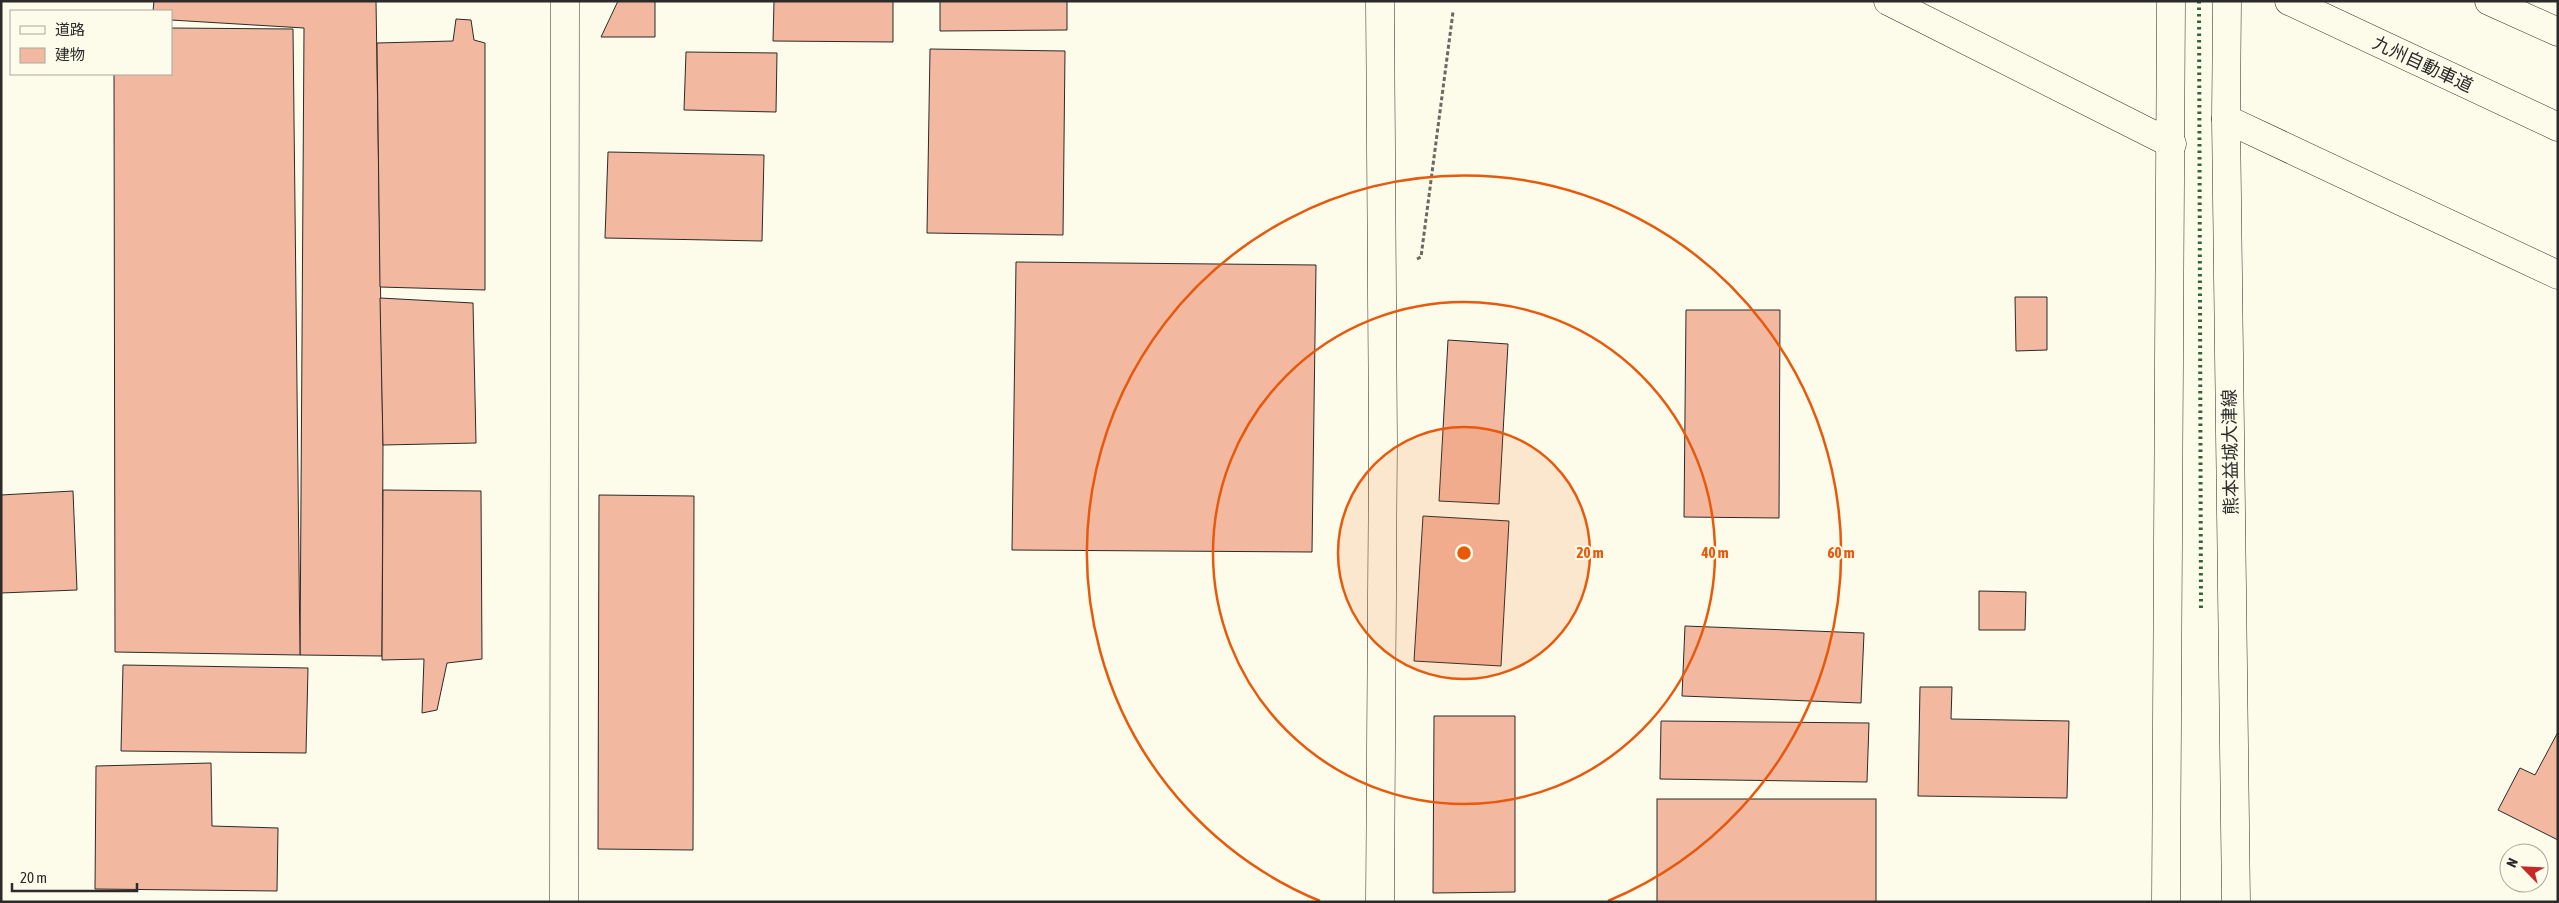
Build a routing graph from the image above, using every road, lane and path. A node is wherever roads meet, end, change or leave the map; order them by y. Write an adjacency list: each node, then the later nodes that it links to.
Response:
1 (565, 1): 17 (main road)
2 (1380, 1): 15 (main road)
3 (1888, 1): 14 (main road)
4 (2171, 1): 14 (main road)
5 (2226, 1): 12 (main road, 熊本益城大津線)
6 (2289, 1): 13 (main road, 九州自動車道)
7 (2489, 1): 11 (main road)
8 (2524, 1): 10 (main road)
9 (1453, 12): 15 (path)
10 (2558, 13)
11 (2558, 32)
12 (2226, 119): 16 (main road); 20 (main road, 熊本益城大津線)
13 (2558, 126)
14 (2172, 144): 19 (main road)
15 (1380, 275): 18 (main road)
16 (2558, 275)
17 (564, 902)
18 (1380, 902)
19 (2166, 902)
20 (2236, 902)

